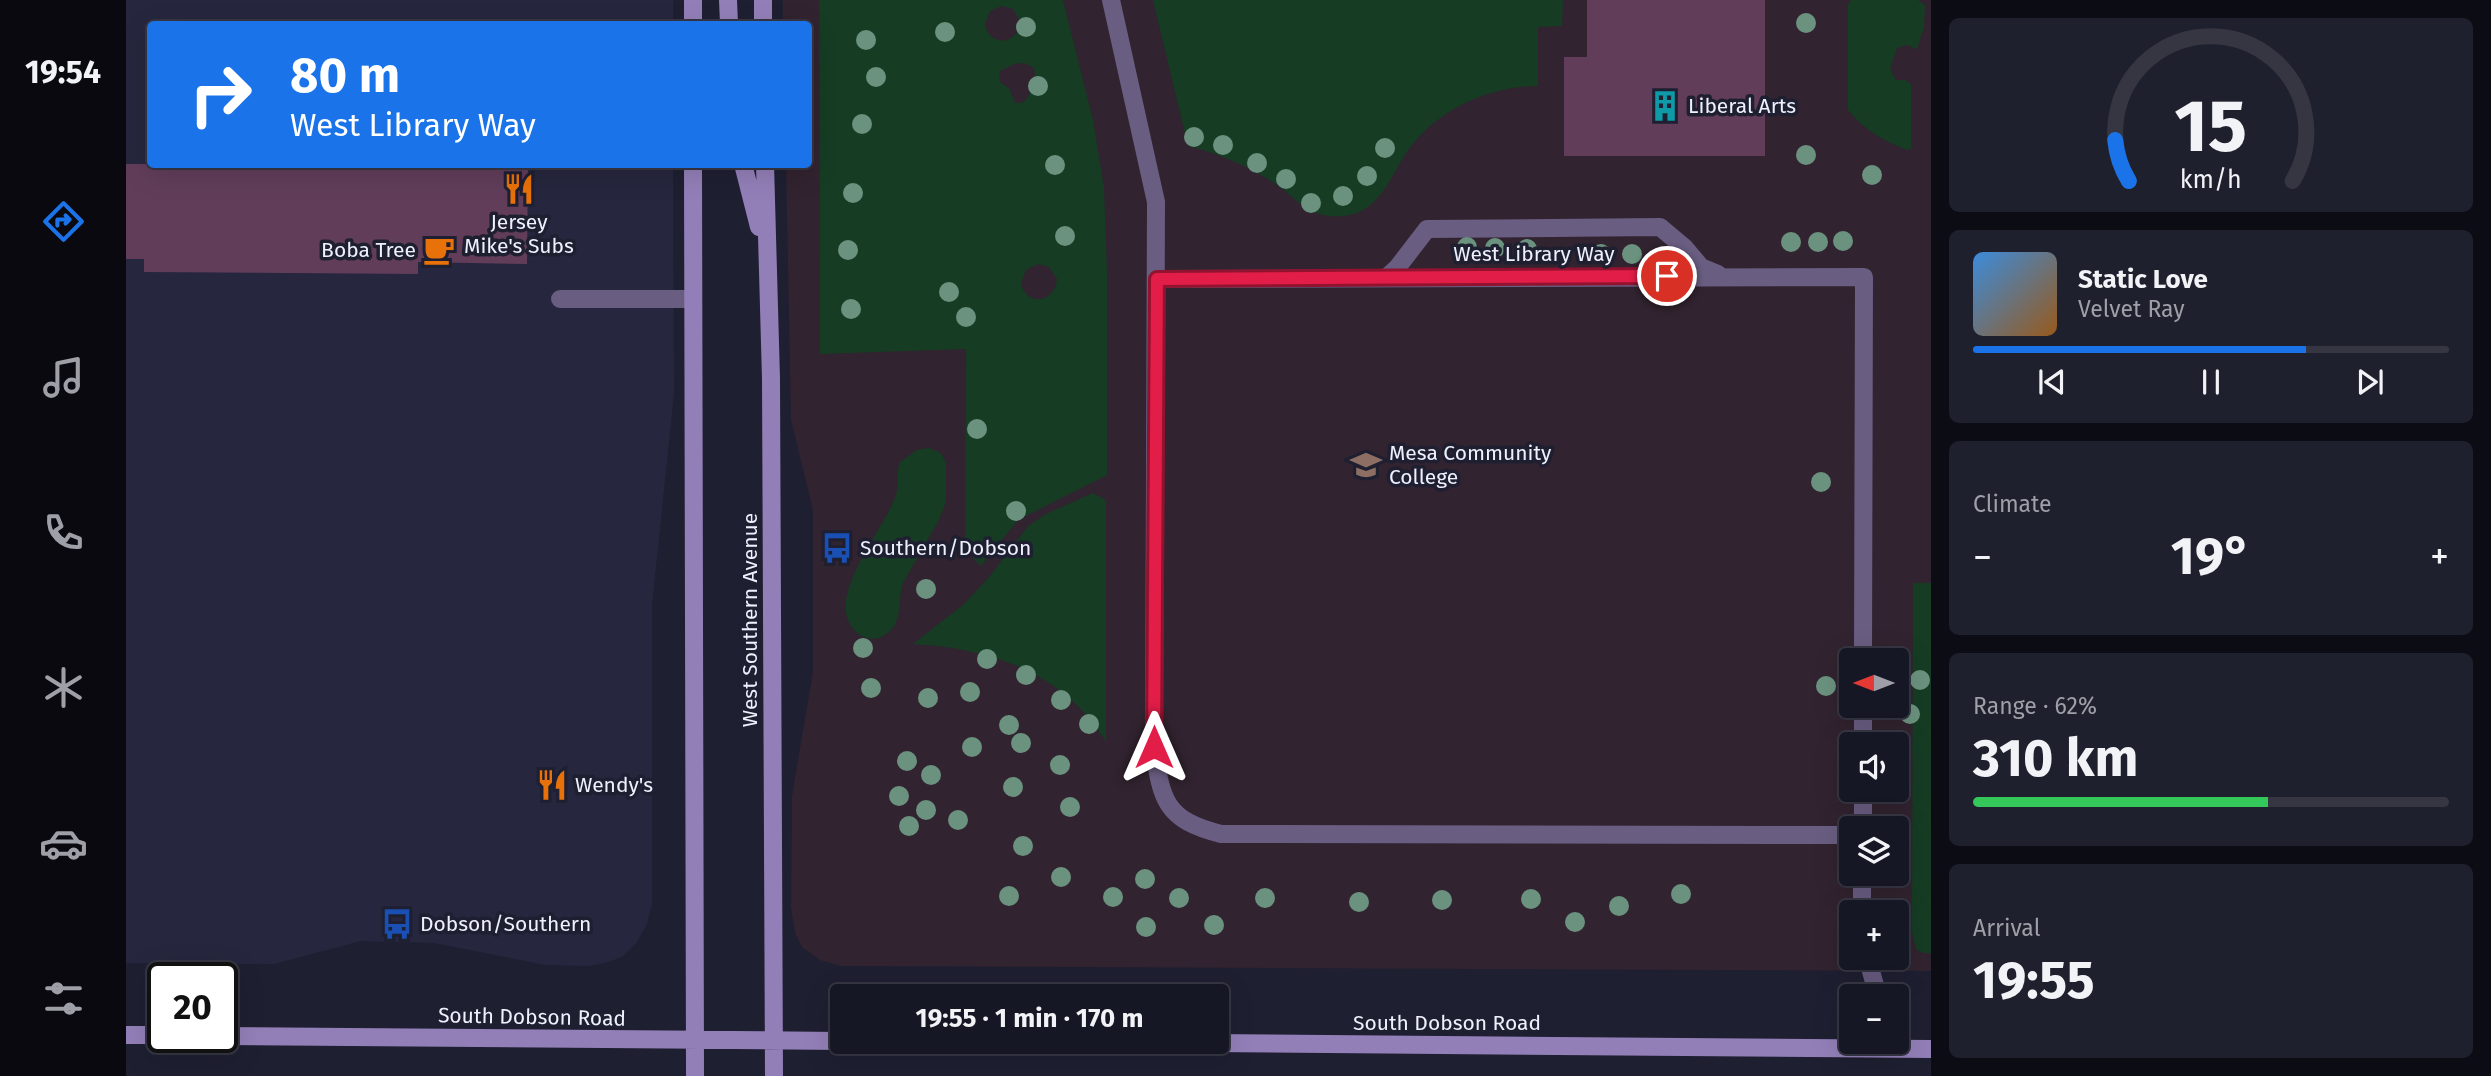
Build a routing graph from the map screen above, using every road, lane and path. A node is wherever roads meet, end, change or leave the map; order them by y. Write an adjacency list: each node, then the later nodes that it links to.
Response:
1 (693, 0): 5 (main road)
2 (728, 0): 6 (main road)
3 (763, 0): 7 (main road)
4 (1111, 0): 14 (lane)
5 (693, 21)
6 (729, 21)
7 (763, 21)
8 (693, 168): 16 (main road)
9 (744, 168): 11 (main road)
10 (765, 168): 11 (main road, West Southern Avenue)
11 (767, 257): 23 (main road, West Southern Avenue)
12 (1724, 276): 13 (lane, West Library Way); 13 (lane); 17 (lane, West Library Way)
13 (1387, 278): 14 (lane, West Library Way)
14 (1157, 279): 18 (lane)
15 (560, 299): 16 (lane)
16 (693, 299): 22 (main road)
17 (1863, 648)
18 (1839, 835)
19 (126, 1035): 20 (main road)
20 (147, 1035)
21 (238, 1036): 22 (main road, South Dobson Road)
22 (696, 1041): 23 (main road, South Dobson Road); 29 (main road)
23 (774, 1041): 24 (main road, South Dobson Road); 30 (main road, West Southern Avenue)
24 (830, 1041)
25 (1229, 1042): 26 (main road, South Dobson Road)
26 (1839, 1045)
27 (1909, 1047): 28 (main road, South Dobson Road)
28 (1931, 1049)
29 (695, 1076)
30 (774, 1076)

